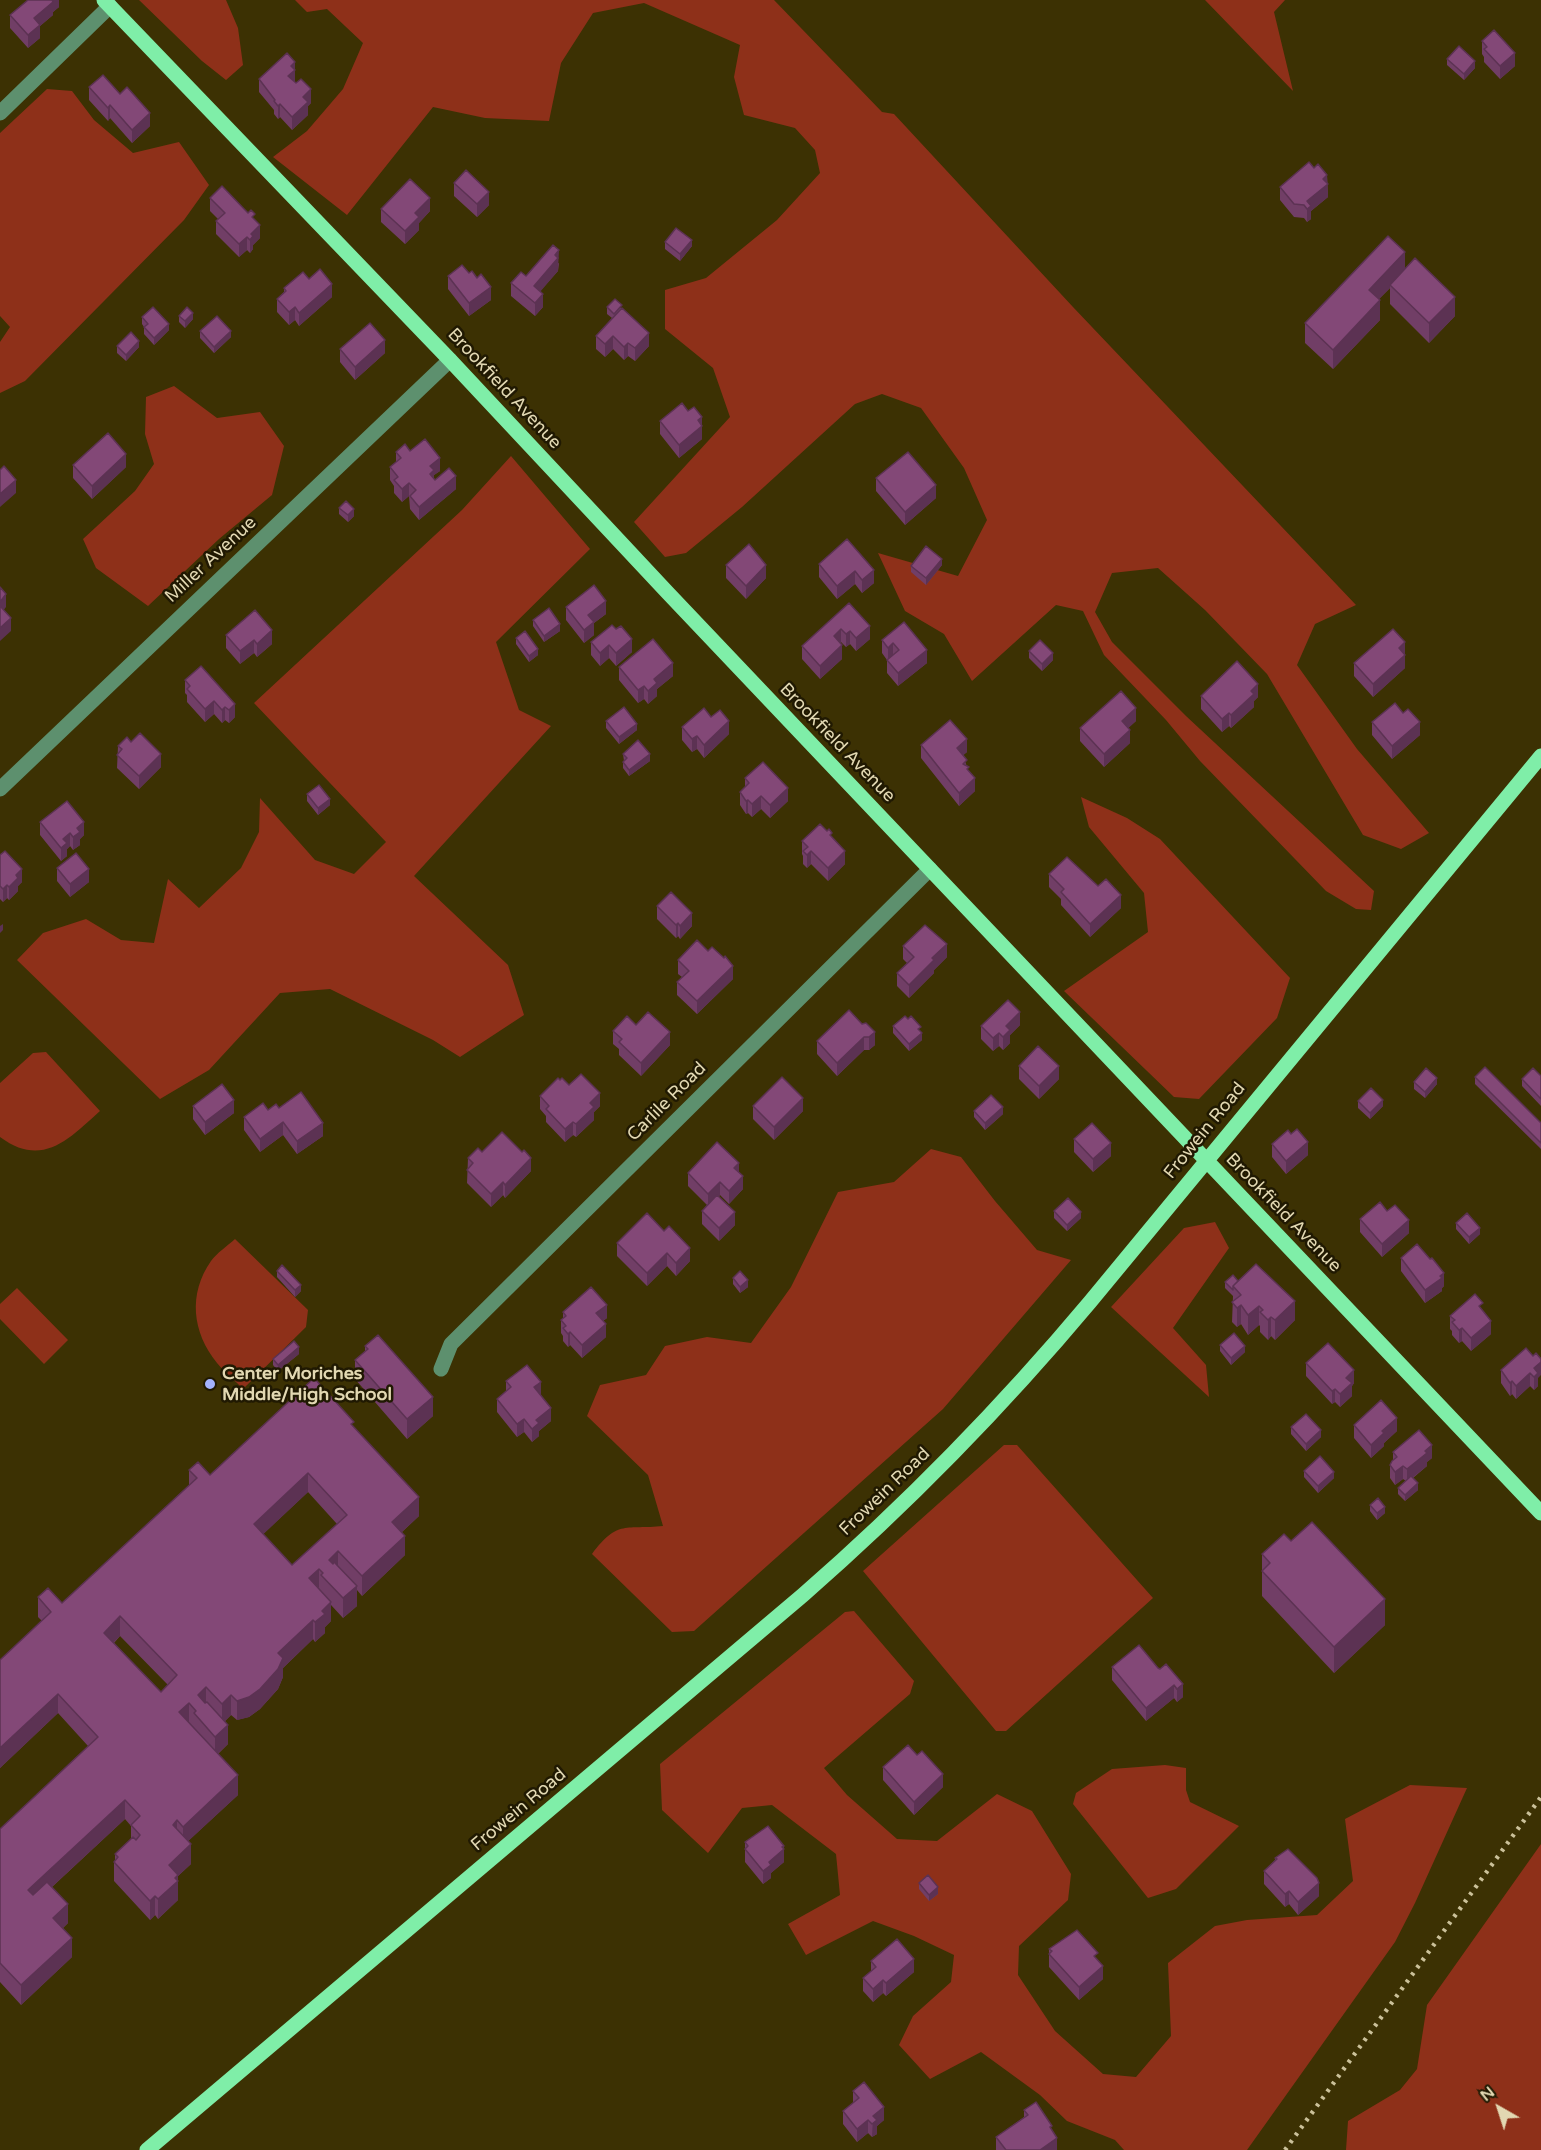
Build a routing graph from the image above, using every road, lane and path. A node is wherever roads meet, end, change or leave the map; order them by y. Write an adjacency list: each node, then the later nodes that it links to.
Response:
1 (107, 3): 2 (street); 3 (main road, Brookfield Avenue)
2 (0, 113)
3 (450, 360): 5 (street, Miller Avenue); 6 (main road, Brookfield Avenue)
4 (1541, 756): 7 (main road, Frowein Road)
5 (0, 789)
6 (930, 869): 7 (main road, Brookfield Avenue); 8 (street, Carlile Road)
7 (1206, 1161): 9 (main road, Brookfield Avenue); 10 (main road, Frowein Road)
8 (441, 1369)
9 (1541, 1513)
10 (147, 2150)

